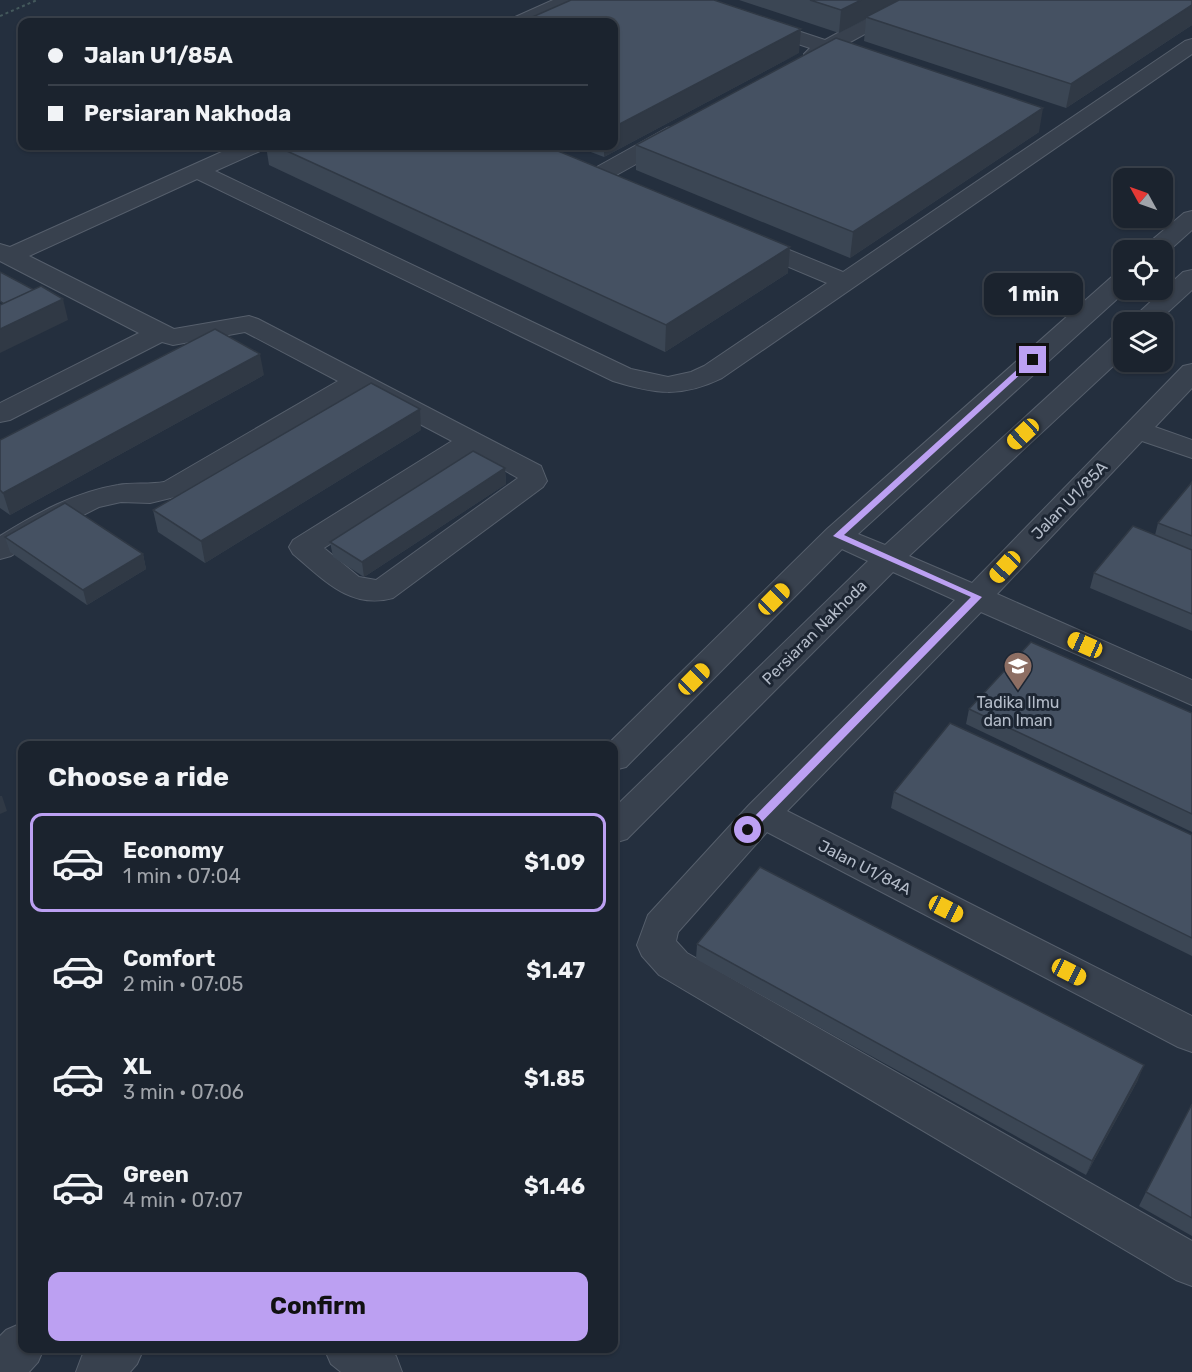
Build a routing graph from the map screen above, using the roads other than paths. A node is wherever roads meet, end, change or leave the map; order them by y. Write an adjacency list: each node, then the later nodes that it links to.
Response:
1 (569, 0): 4 (street)
2 (686, 0): 6 (street)
3 (912, 0): 6 (street)
4 (529, 18)
5 (1192, 45): 20 (street)
6 (826, 47): 7 (street); 8 (street)
7 (796, 64)
8 (882, 66)
9 (695, 121): 13 (street)
10 (243, 150): 12 (street)
11 (573, 168): 13 (street)
12 (197, 171): 18 (street); 20 (street)
13 (594, 178): 14 (street)
14 (616, 187)
15 (1192, 218): 17 (street)
16 (725, 232): 20 (street)
17 (1167, 240)
18 (5, 254): 23 (street)
19 (1191, 279): 22 (street)
20 (845, 282)
21 (1113, 289): 31 (street)
22 (1154, 312)
23 (159, 333): 26 (street); 27 (street)
24 (1113, 350): 33 (street, Persiaran Nakhoda)
25 (1192, 372): 28 (street, Jalan U1/85A)
26 (358, 381): 29 (street); 32 (street)
27 (0, 414)
28 (1136, 429): 30 (street); 34 (street, Jalan U1/85A)
29 (472, 440): 29 (street)
30 (1192, 450)
31 (838, 536): 33 (street); 36 (street)
32 (0, 549)
33 (889, 558): 34 (street); 38 (street, Persiaran Nakhoda)
34 (977, 597): 35 (street); 37 (street, Jalan U1/85A)
35 (1192, 693)
36 (618, 754)
37 (762, 814): 39 (street, Jalan U1/84A); 40 (street, Jalan U1/85A)
38 (618, 825)
39 (1192, 1035)
40 (1192, 1266)
41 (18, 1350): 44 (street)
42 (116, 1353): 45 (street)
43 (354, 1353): 46 (street)
44 (0, 1368)
45 (99, 1372)
46 (380, 1372)

